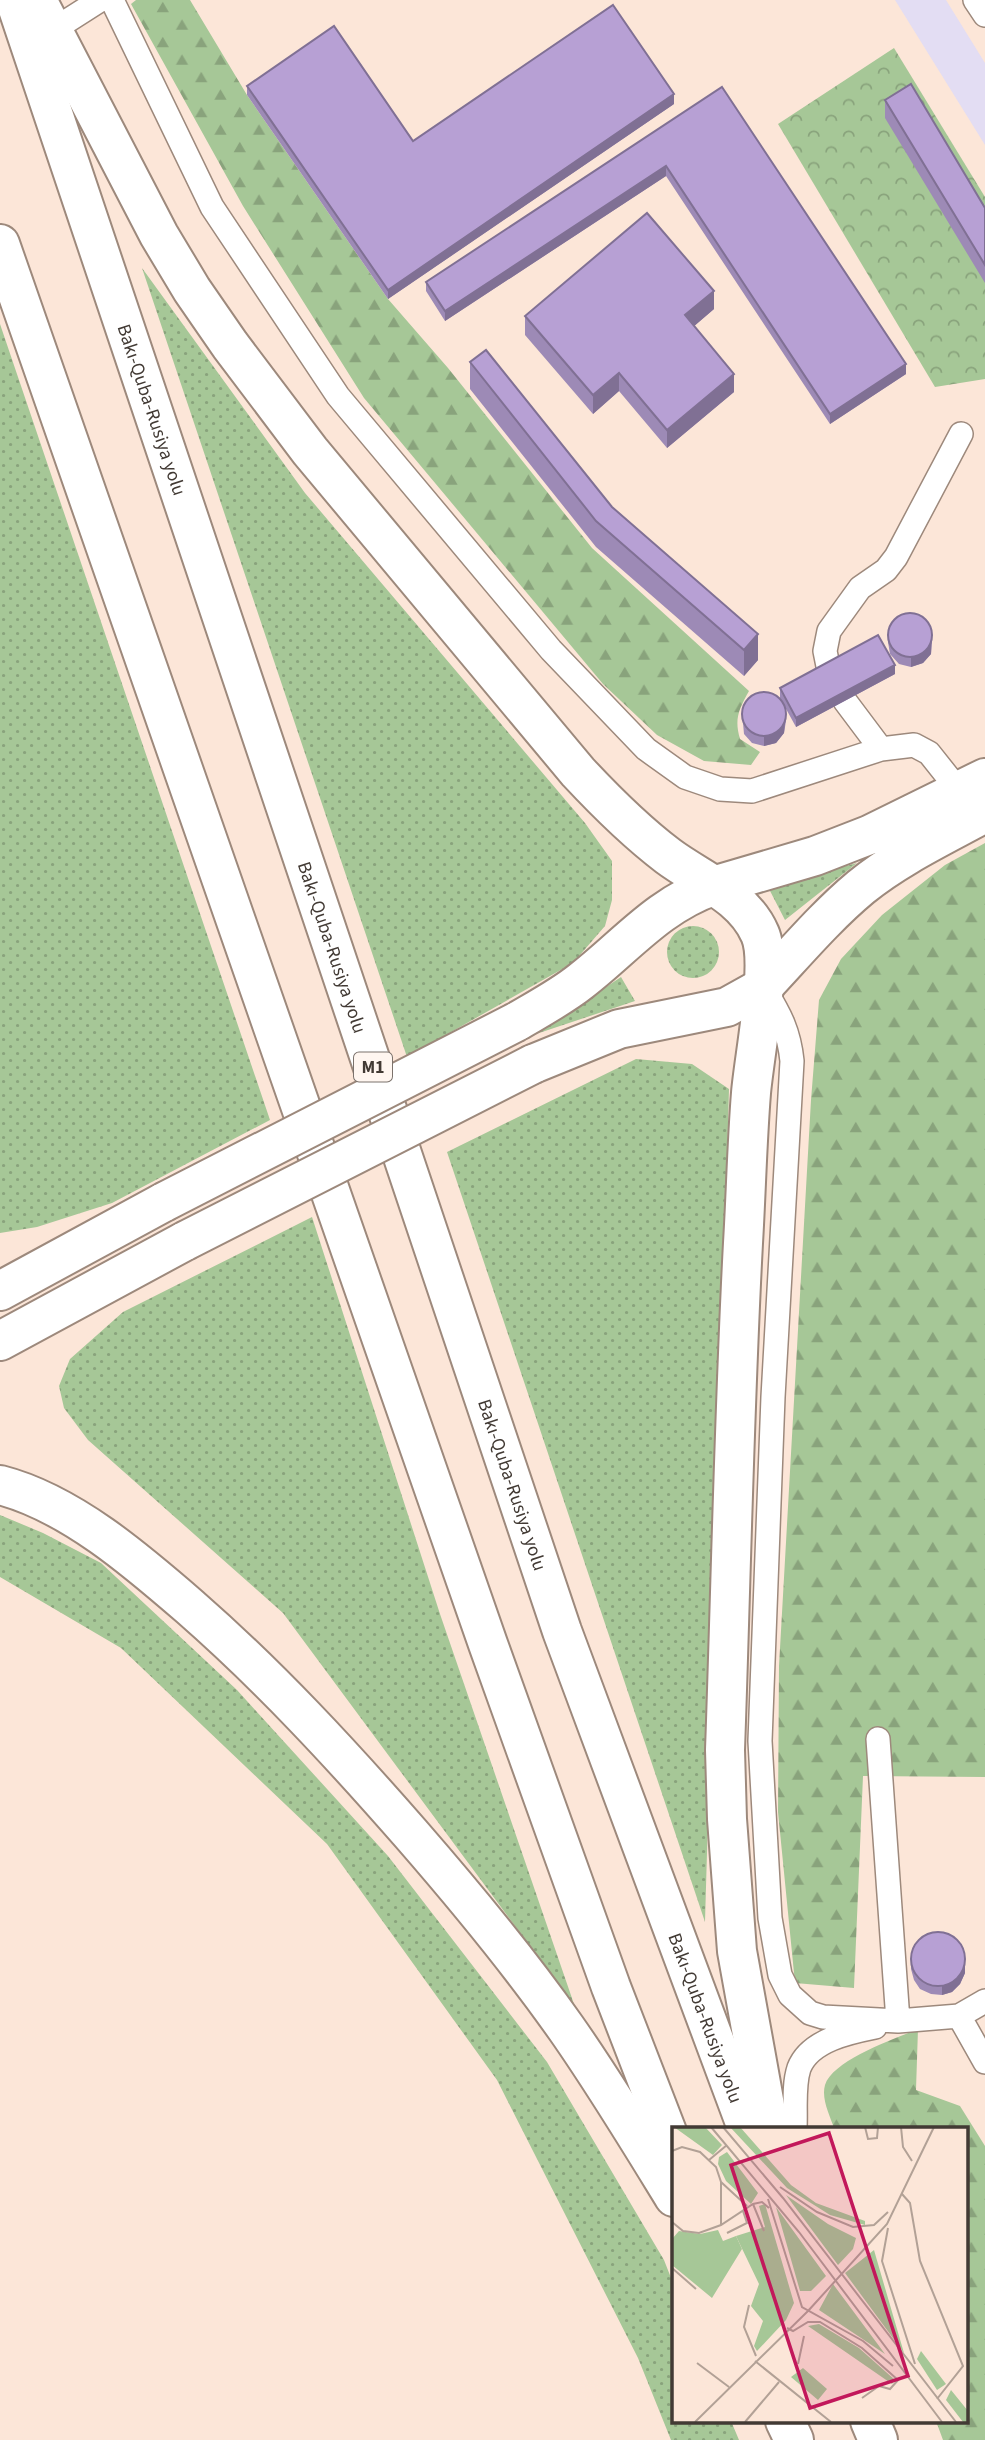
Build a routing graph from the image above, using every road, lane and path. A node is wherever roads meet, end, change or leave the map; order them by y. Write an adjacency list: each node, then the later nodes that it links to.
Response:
1 (15, 0): 23 (main road, Bakı-Quba-Rusiya yolu / M1)
2 (100, 0): 5 (lane)
3 (112, 0): 11 (lane)
4 (975, 0): 6 (lane)
5 (45, 15): 13 (main road)
6 (985, 15)
7 (0, 244): 26 (main road)
8 (961, 434): 9 (lane)
9 (828, 671)
10 (845, 701): 11 (lane)
11 (881, 749): 12 (lane)
12 (977, 794): 13 (main road); 14 (main road)
13 (713, 886): 14 (main road); 15 (main road, bridge)
14 (763, 987): 16 (main road, bridge); 21 (lane); 24 (main road)
15 (0, 1291)
16 (0, 1341)
17 (0, 1485): 27 (main road)
18 (878, 1739): 21 (lane)
19 (985, 2001): 20 (lane)
20 (959, 2016): 21 (lane); 22 (lane)
21 (898, 2021): 25 (lane)
22 (985, 2062)
23 (746, 2127)
24 (769, 2127)
25 (795, 2127)
26 (672, 2145)
27 (672, 2194)
28 (785, 2422): 30 (main road)
29 (870, 2422): 31 (main road)
30 (793, 2440)
31 (878, 2440)

